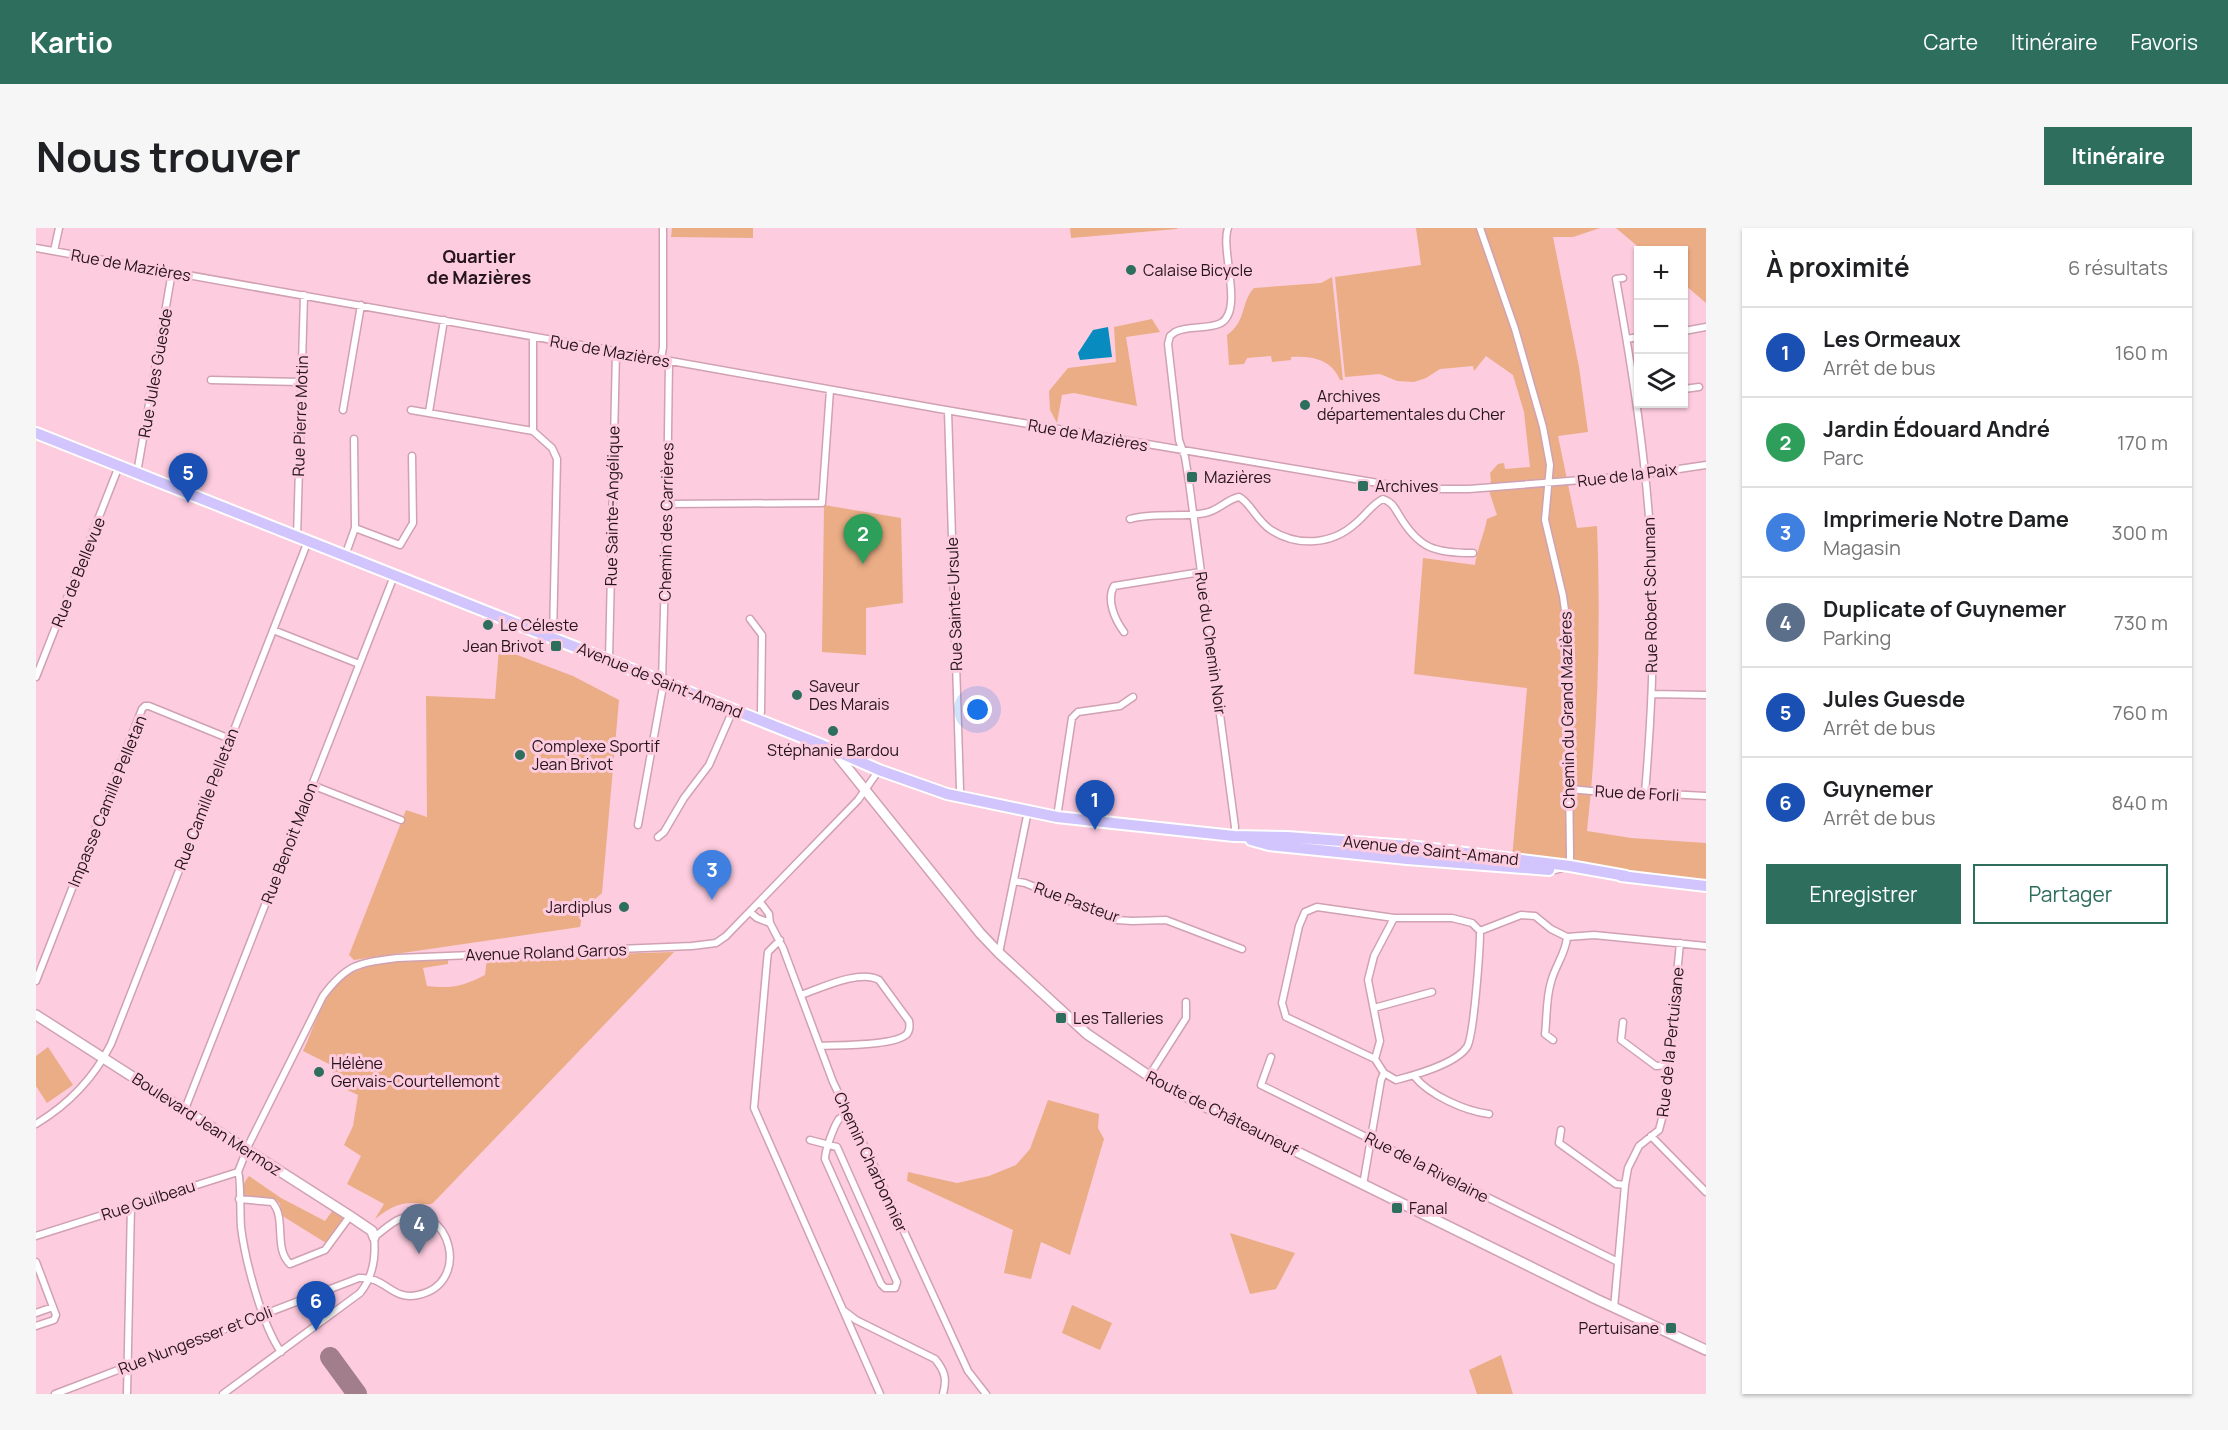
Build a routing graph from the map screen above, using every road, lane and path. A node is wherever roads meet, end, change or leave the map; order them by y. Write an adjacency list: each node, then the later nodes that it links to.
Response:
1 (59, 228): 6 (street)
2 (663, 228): 18 (street)
3 (1228, 228): 34 (street)
4 (1480, 228): 40 (street, Chemin du Grand Mazières)
5 (36, 248): 6 (street, Rue de Mazières)
6 (54, 251): 7 (street, Rue de Mazières)
7 (172, 272): 9 (street, Rue de Mazières); 38 (street, Rue Jules Guesde)
8 (1623, 278): 16 (street, Rue Robert Schuman)
9 (304, 295): 10 (street, Rue de Mazières); 22 (street, Rue Pierre Motin)
10 (361, 305): 11 (street, Rue de Mazières); 27 (street)
11 (444, 320): 14 (street, Rue de Mazières); 30 (street)
12 (1706, 327): 13 (street)
13 (1688, 330)
14 (533, 338): 17 (street, Rue de Mazières); 31 (street)
15 (1634, 338): 16 (street)
16 (1627, 339): 21 (street, Rue Robert Schuman)
17 (616, 352): 18 (street, Rue de Mazières); 57 (street, Rue Sainte-Angélique)
18 (661, 360): 19 (street, Rue de Mazières)
19 (669, 361): 25 (street, Rue de Mazières); 43 (street, Chemin des Carrières)
20 (211, 380): 22 (street)
21 (1634, 380)
22 (301, 382): 47 (street, Rue Pierre Motin)
23 (1699, 387): 24 (street)
24 (1688, 388)
25 (830, 390): 29 (street, Rue de Mazières); 43 (street)
26 (1638, 408): 39 (street, Rue Robert Schuman)
27 (343, 410)
28 (411, 410): 30 (street)
29 (948, 411): 34 (street, Rue de Mazières); 73 (street, Rue Sainte-Ursule)
30 (429, 412): 31 (street)
31 (533, 431): 56 (street)
32 (36, 433): 37 (main road, Avenue de Saint-Amand)
33 (354, 439): 46 (street)
34 (1184, 451): 41 (street, Rue de Mazières); 44 (street, Rue du Chemin Noir)
35 (412, 456): 46 (street)
36 (1706, 465): 39 (street, Rue de la Paix)
37 (119, 466): 38 (main road, Avenue de Saint-Amand); 59 (street, Rue de Bellevue)
38 (137, 473): 47 (main road, Avenue de Saint-Amand)
39 (1645, 474): 40 (street, Rue de la Paix); 61 (street, Rue Robert Schuman)
40 (1548, 484): 41 (street, Rue de la Paix); 70 (street, Chemin du Grand Mazières)
41 (1387, 485): 42 (street)
42 (1385, 499): 44 (street); 49 (street)
43 (667, 504): 60 (street, Chemin des Carrières)
44 (1193, 515): 45 (street); 51 (street, Rue du Chemin Noir)
45 (1130, 519)
46 (355, 528): 50 (street)
47 (297, 537): 48 (main road, Avenue de Saint-Amand)
48 (308, 541): 50 (main road, Avenue de Saint-Amand); 54 (street, Rue Camille Pelletan)
49 (1473, 553)
50 (345, 556): 52 (main road, Avenue de Saint-Amand)
51 (1201, 572): 55 (street); 79 (street, Rue du Chemin Noir)
52 (394, 576): 56 (main road, Avenue de Saint-Amand); 58 (street, Rue Benoit Malon)
53 (750, 619): 65 (street)
54 (273, 630): 58 (street); 66 (street, Rue Camille Pelletan)
55 (1124, 632)
56 (553, 638): 57 (main road, Avenue de Saint-Amand)
57 (609, 661): 60 (main road, Avenue de Saint-Amand)
58 (359, 664): 69 (street, Rue Benoit Malon)
59 (36, 677)
60 (663, 683): 64 (main road, Avenue de Saint-Amand); 78 (street, Chemin des Carrières)
61 (1652, 694): 62 (street); 72 (street, Rue Robert Schuman)
62 (1706, 695)
63 (1132, 698): 76 (street)
64 (733, 710): 65 (main road, Avenue de Saint-Amand); 80 (street)
65 (758, 719): 67 (main road, Avenue de Saint-Amand)
66 (230, 739): 100 (street, Impasse Camille Pelletan); 109 (street, Rue Camille Pelletan)
67 (833, 750): 68 (main road, Avenue de Saint-Amand); 71 (main road, Route de Châteauneuf)
68 (879, 770): 71 (street, Avenue Roland Garros); 73 (main road, Avenue de Saint-Amand)
69 (312, 785): 77 (street); 116 (street, Rue Benoit Malon)
70 (1569, 789): 72 (street, Rue de Forli); 84 (street, Chemin du Grand Mazières)
71 (866, 792): 89 (street, Avenue Roland Garros); 99 (main road, Route de Châteauneuf)
72 (1646, 793): 74 (street, Rue de Forli)
73 (959, 796): 75 (main road, Avenue de Saint-Amand)
74 (1706, 796)
75 (1028, 811): 76 (main road, Avenue de Saint-Amand); 87 (street)
76 (1057, 817): 79 (main road, Avenue de Saint-Amand)
77 (401, 820)
78 (638, 825)
79 (1234, 836): 81 (main road, Avenue de Saint-Amand); 83 (main road, Avenue de Saint-Amand)
80 (658, 837)
81 (1408, 846): 82 (main road, Avenue de Saint-Amand); 83 (main road)
82 (1456, 857): 83 (main road, Avenue de Saint-Amand); 84 (main road, Avenue de Saint-Amand); 85 (main road, Avenue de Saint-Amand)
83 (1407, 859)
84 (1570, 866): 85 (street); 86 (main road, Avenue de Saint-Amand)
85 (1555, 870): 86 (main road, Avenue de Saint-Amand)
86 (1626, 876): 88 (main road, Avenue de Saint-Amand)
87 (1014, 881): 98 (street, Rue Pasteur); 99 (street)
88 (1706, 886)
89 (759, 902): 90 (street, Avenue Roland Garros); 92 (street, Chemin Charbonnier)
90 (750, 912): 92 (street); 125 (street, Avenue Roland Garros)
91 (1394, 918): 93 (street); 104 (street); 111 (street)
92 (770, 923): 95 (street, Chemin Charbonnier)
93 (1480, 931): 94 (street); 115 (street)
94 (1567, 937): 96 (street); 107 (street)
95 (780, 940): 102 (street, Chemin Charbonnier); 140 (street)
96 (1680, 944): 97 (street); 112 (street, Rue de la Pertuisane)
97 (1706, 946)
98 (1242, 949)
99 (999, 953): 114 (main road, Route de Châteauneuf)
100 (36, 981)
101 (1432, 992): 104 (street)
102 (801, 995): 108 (street, Chemin Charbonnier); 108 (street)
103 (1186, 1002): 114 (street)
104 (1374, 1008): 111 (street)
105 (36, 1015): 109 (main road, Boulevard Jean Mermoz)
106 (1623, 1022): 112 (street)
107 (1553, 1040)
108 (820, 1046): 117 (street, Chemin Charbonnier)
109 (104, 1057): 116 (main road, Boulevard Jean Mermoz); 119 (street, Rue Camille Pelletan)
110 (1271, 1057): 122 (street, Rue de la Rivelaine)
111 (1376, 1059): 113 (street)
112 (1668, 1065): 121 (street, Rue de la Pertuisane)
113 (1384, 1073): 115 (street); 122 (street)
114 (1149, 1076): 127 (main road, Route de Châteauneuf)
115 (1414, 1076): 118 (street)
116 (184, 1109): 125 (main road, Boulevard Jean Mermoz)
117 (848, 1113): 124 (street); 152 (street, Chemin Charbonnier)
118 (1489, 1114)
119 (36, 1124)
120 (1561, 1130): 128 (street)
121 (1651, 1136): 128 (street, Rue de la Pertuisane); 129 (street)
122 (1370, 1138): 127 (street); 136 (street, Rue de la Rivelaine)
123 (810, 1140): 124 (street)
124 (828, 1144): 124 (street)
125 (246, 1150): 126 (street); 132 (main road, Boulevard Jean Mermoz)
126 (238, 1172): 130 (street); 131 (street, Rue Guilbeau)
127 (1363, 1185): 139 (main road, Route de Châteauneuf)
128 (1625, 1185): 136 (street, Rue de la Pertuisane)
129 (1706, 1192)
130 (239, 1199): 132 (street); 142 (street)
131 (131, 1206): 133 (street, Rue Guilbeau); 146 (street)
132 (350, 1216): 134 (main road, Boulevard Jean Mermoz)
133 (36, 1236)
134 (374, 1237): 137 (street); 137 (street)
135 (36, 1262): 138 (street)
136 (1618, 1262): 139 (street, Rue de la Pertuisane)
137 (370, 1278): 142 (street, Rue Nungesser et Coli); 145 (street)
138 (53, 1307): 141 (street); 143 (street)
139 (1614, 1308): 144 (main road, Route de Châteauneuf)
140 (843, 1310): 150 (street); 151 (street)
141 (36, 1313)
142 (263, 1315): 145 (street); 146 (street, Rue Nungesser et Coli)
143 (36, 1326)
144 (1706, 1350)
145 (281, 1352): 149 (street)
146 (128, 1365): 147 (street, Rue Nungesser et Coli); 148 (street)
147 (55, 1394)
148 (127, 1394)
149 (223, 1394)
150 (880, 1394)
151 (944, 1394)
152 (986, 1394)

